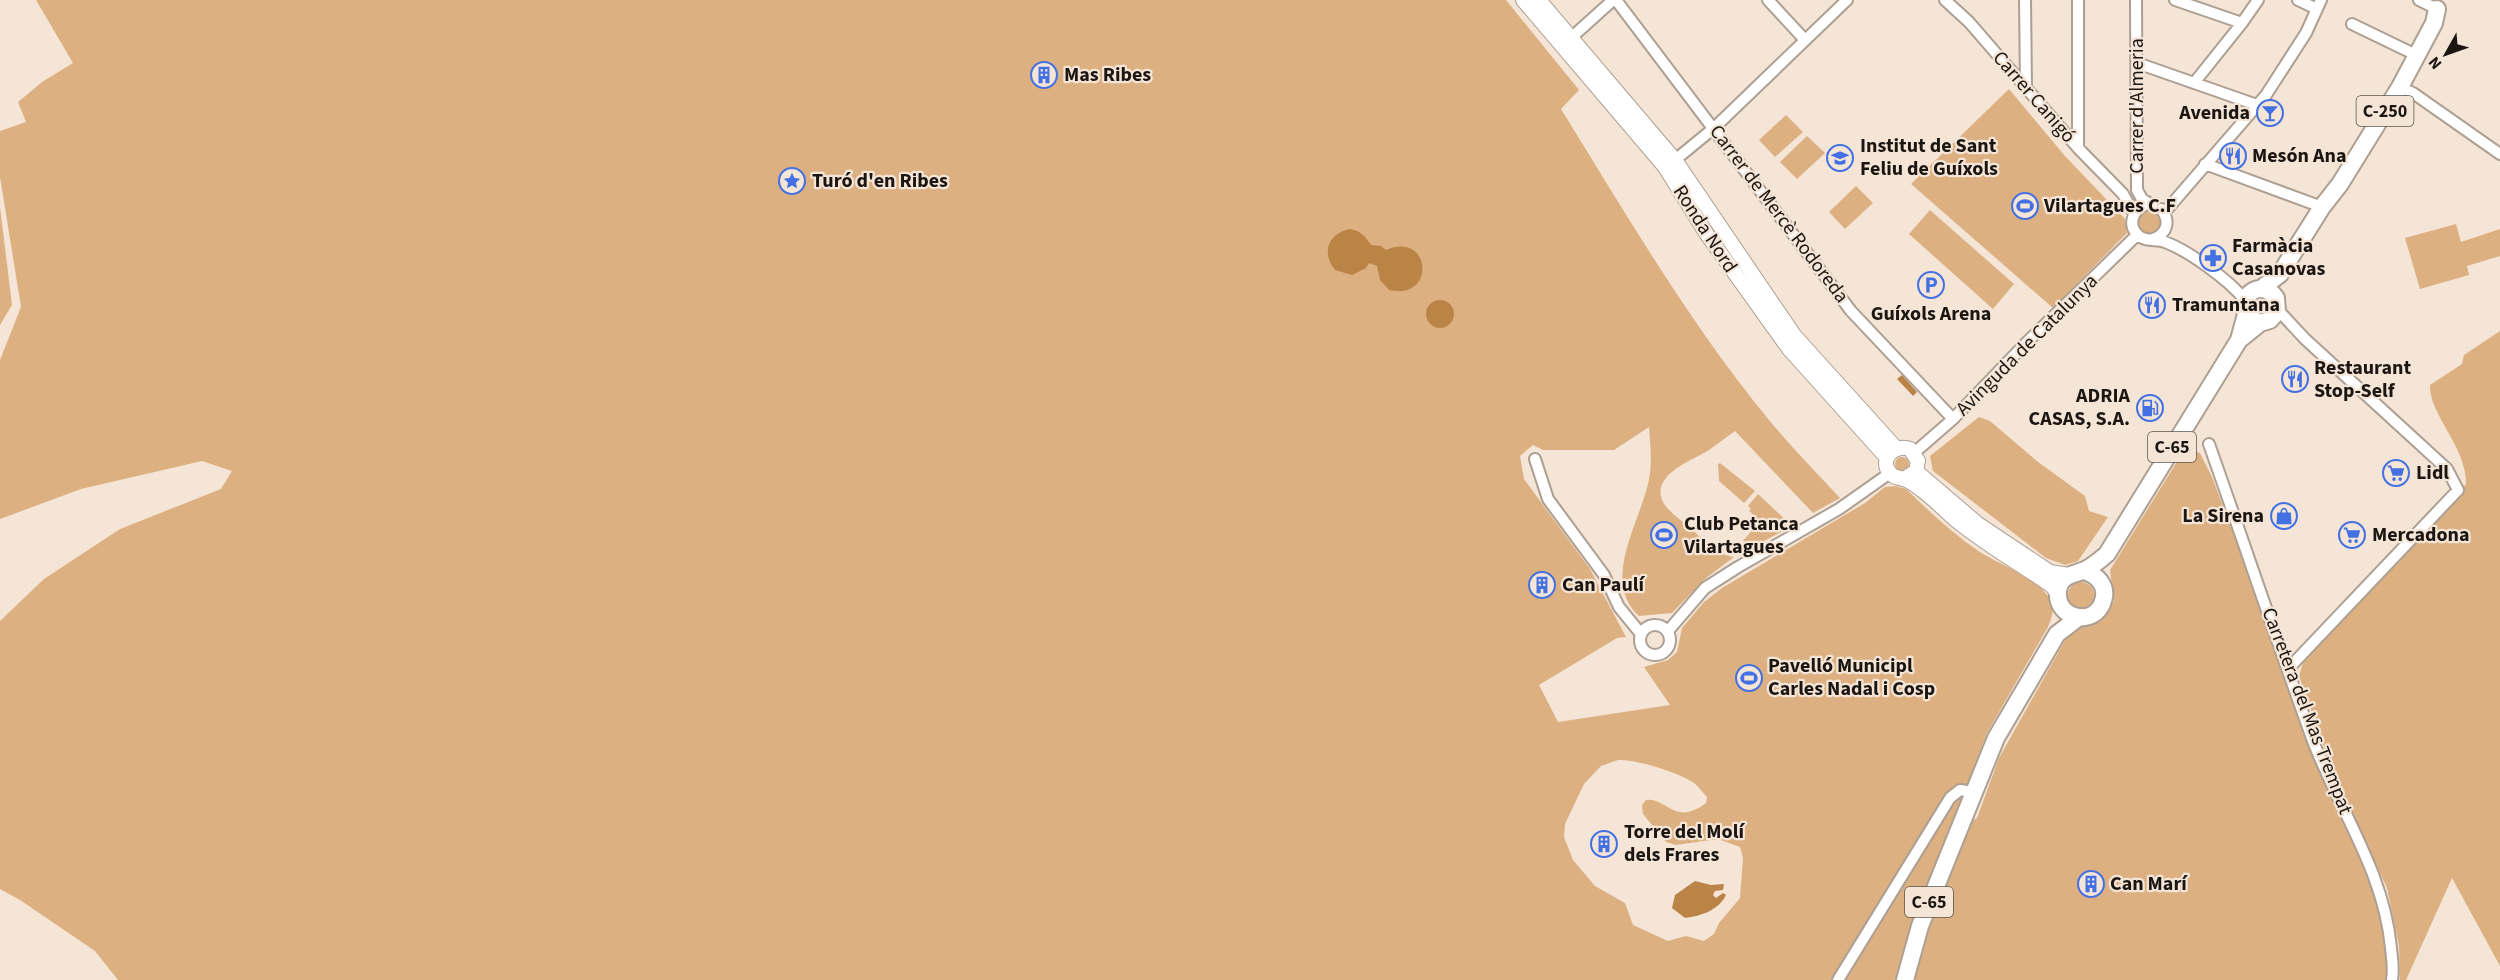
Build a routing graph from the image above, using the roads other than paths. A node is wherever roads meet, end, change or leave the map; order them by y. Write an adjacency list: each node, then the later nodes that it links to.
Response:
1 (1522, 0): 43 (street, Ronda Nord)
2 (1539, 0): 18 (street, Ronda Nord)
3 (1615, 0): 18 (street); 26 (street, Carrer de Mercè Rodoreda)
4 (1768, 0): 19 (street)
5 (1847, 0): 19 (street)
6 (1945, 0): 23 (street, Carrer Canigó)
7 (2025, 0): 23 (street)
8 (2078, 0): 27 (street)
9 (2136, 0): 21 (street, Carrer d'Almeria)
10 (2175, 0): 16 (street)
11 (2258, 0): 16 (street)
12 (2298, 0): 14 (street)
13 (2419, 0): 15 (street)
14 (2319, 4): 25 (street)
15 (2439, 4): 20 (main road, C-250); 24 (main road, C-250)
16 (2242, 23): 22 (street)
17 (2352, 24): 20 (street)
18 (1572, 38): 29 (street, Ronda Nord)
19 (1805, 40): 26 (street)
20 (2412, 53): 33 (main road, C-250)
21 (2137, 63): 22 (street); 32 (street, Carrer d'Almeria)
22 (2194, 83): 25 (street)
23 (2026, 87): 27 (street, Carrer Canigó)
24 (2400, 87): 28 (street); 33 (main road, C-250)
25 (2257, 105): 30 (street)
26 (1714, 128): 29 (street); 41 (street, Carrer de Mercè Rodoreda)
27 (2078, 148): 31 (street, Carrer Canigó)
28 (2500, 154)
29 (1675, 160): 43 (street, Ronda Nord)
30 (2205, 164): 33 (street); 34 (street)
31 (2123, 194): 32 (street, Carrer Canigó); 35 (street, Carrer Canigó)
32 (2149, 205): 34 (street, Carrer Canigó); 35 (street)
33 (2322, 207): 40 (main road, C-250)
34 (2164, 213): 36 (street)
35 (2134, 214): 37 (street, Carrer Canigó)
36 (2164, 232): 38 (street); 39 (street)
37 (2137, 235): 38 (street); 41 (street, Avinguda de Catalunya)
38 (2153, 239): 39 (street)
39 (2170, 245): 40 (street)
40 (2261, 305): 48 (main road, C-65); 56 (street)
41 (1953, 419): 44 (street, Avinguda de Catalunya)
42 (2209, 444): 56 (street, Carretera del Mas Trempat)
43 (1891, 453): 44 (street); 46 (street)
44 (1914, 453): 47 (street)
45 (1535, 459): 54 (street)
46 (1890, 473): 47 (street); 53 (street)
47 (1910, 475): 49 (street); 51 (street)
48 (2107, 554): 49 (main road, C-65); 50 (main road, C-65)
49 (2076, 573): 50 (main road); 51 (main road)
50 (2101, 582): 52 (main road)
51 (2059, 600): 52 (main road); 55 (main road, C-65)
52 (2078, 618): 55 (main road, C-65)
53 (1668, 631): 54 (street); 54 (street)
54 (1641, 634)
55 (2057, 634): 57 (main road, C-65)
56 (2289, 669): 60 (street, Carretera del Mas Trempat)
57 (1974, 792): 58 (street); 59 (main road, C-65)
58 (1838, 980)
59 (1905, 980)
60 (2392, 980)

